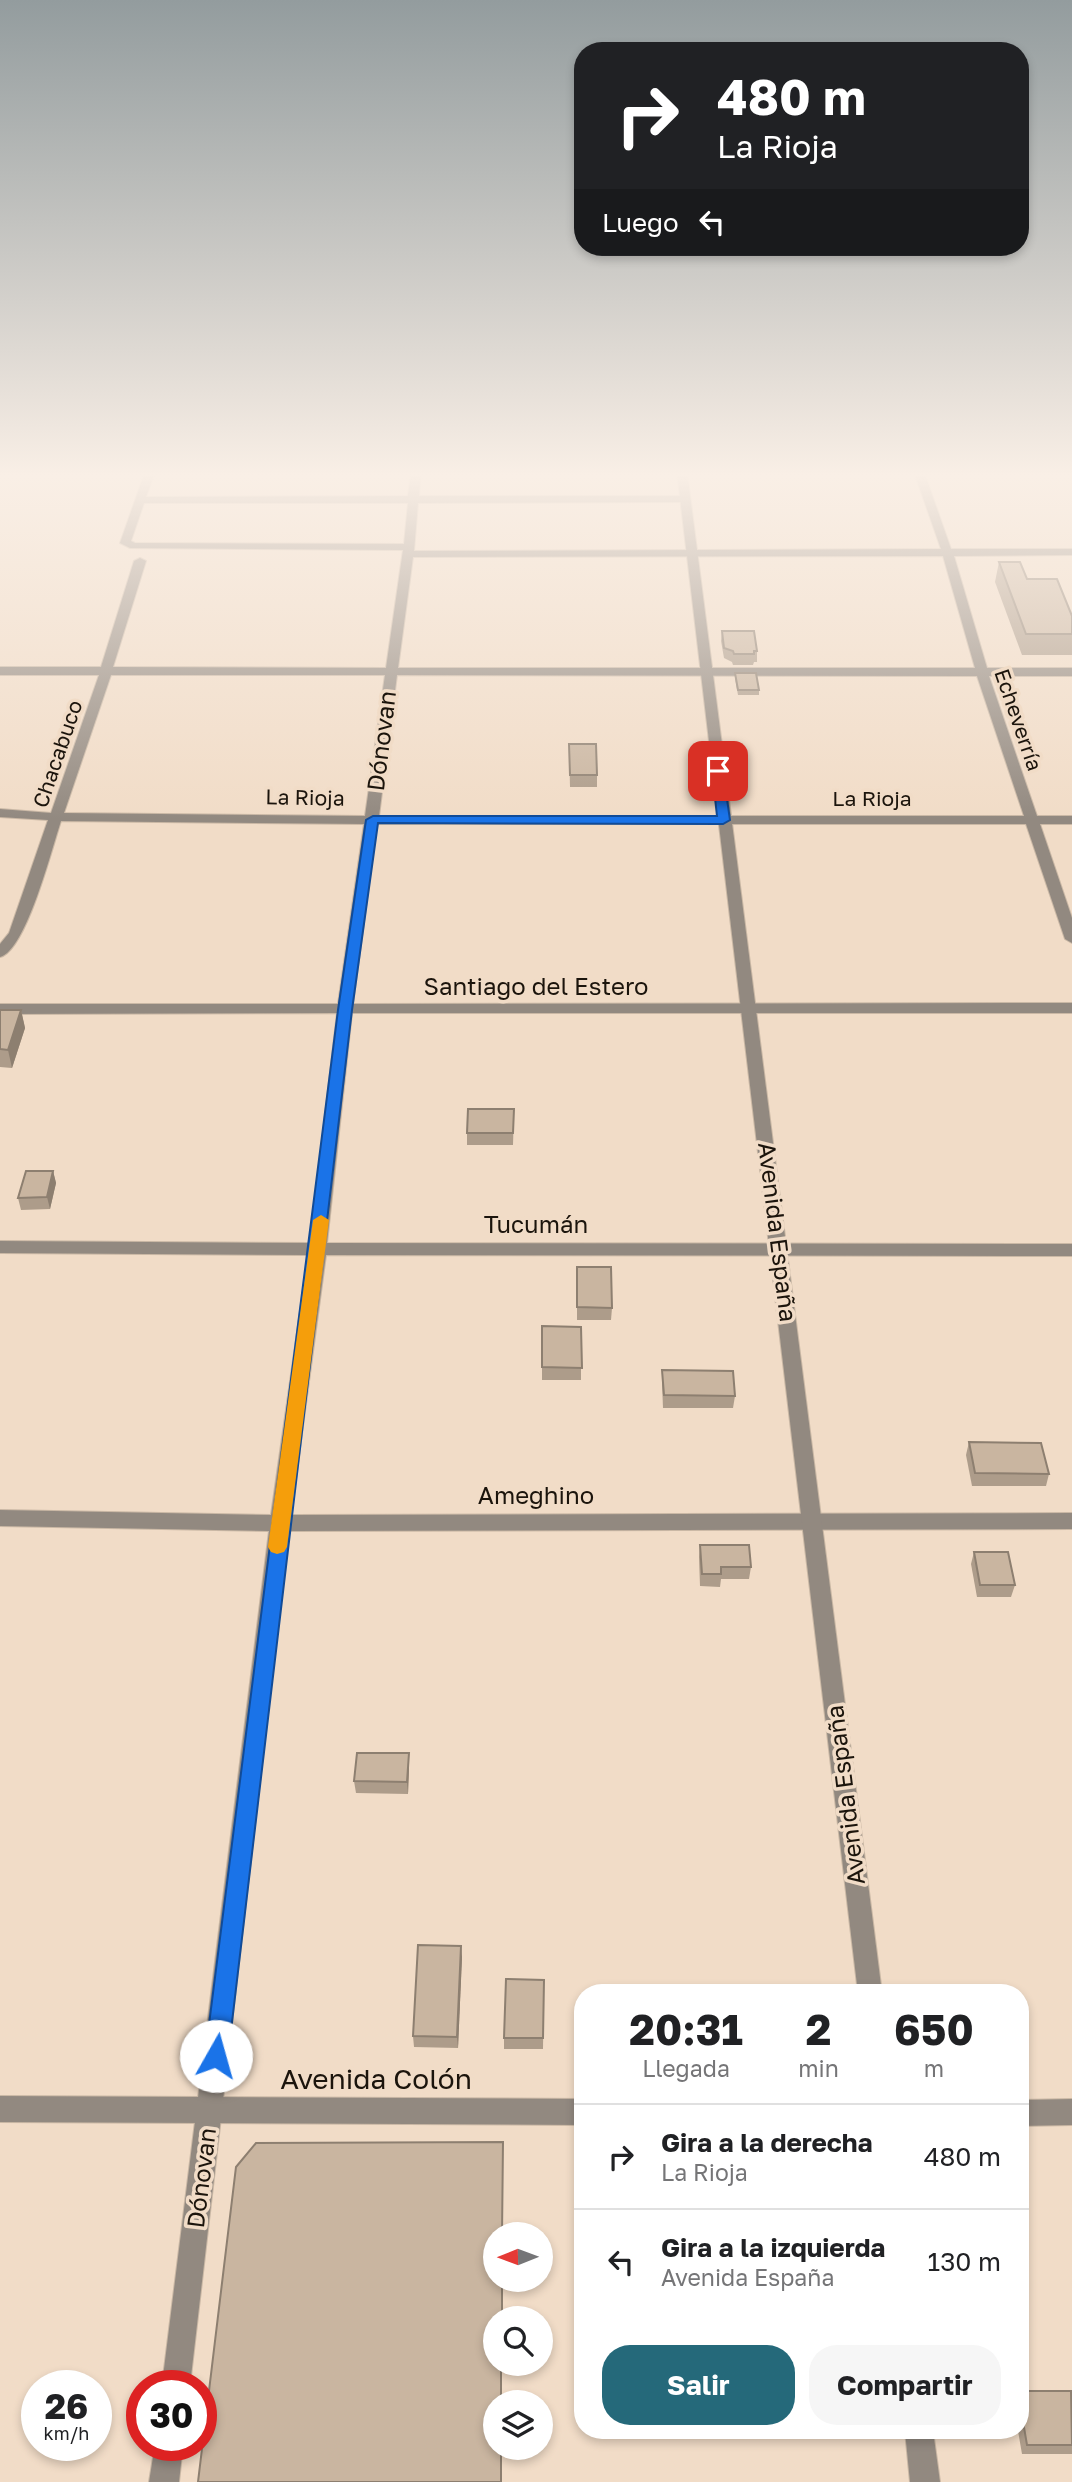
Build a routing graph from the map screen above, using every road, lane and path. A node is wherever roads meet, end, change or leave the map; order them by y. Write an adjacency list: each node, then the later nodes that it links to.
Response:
1 (132, 588): 6 (street, Chacabuco)
2 (403, 588): 7 (street, Dónovan)
3 (695, 588): 8 (street, Avenida España)
4 (957, 588): 9 (street, Echeverría)
5 (0, 671): 6 (street)
6 (106, 671): 7 (street); 12 (street, Chacabuco)
7 (391, 671): 8 (street); 13 (street, Dónovan)
8 (706, 672): 9 (street); 14 (street, Avenida España)
9 (982, 672): 10 (street); 15 (street, Echeverría)
10 (1072, 672)
11 (0, 813): 12 (street, La Rioja)
12 (57, 817): 13 (street, La Rioja); 18 (street, Chacabuco)
13 (373, 820): 14 (street, La Rioja); 21 (street, Dónovan)
14 (723, 820): 15 (street, La Rioja); 22 (street, Avenida España)
15 (1032, 820): 16 (street, La Rioja); 17 (street, Echeverría)
16 (1072, 820)
17 (1072, 939)
18 (0, 953)
19 (1072, 1008): 22 (street, Santiago del Estero)
20 (0, 1009): 21 (street, Santiago del Estero)
21 (345, 1010): 22 (street, Santiago del Estero); 24 (street, Dónovan)
22 (747, 1010): 26 (street, Avenida España)
23 (0, 1247): 24 (street, Tucumán)
24 (318, 1247): 26 (street, Tucumán); 30 (street, Dónovan)
25 (1072, 1250): 26 (street, Tucumán)
26 (779, 1251): 28 (street, Avenida España)
27 (0, 1518): 30 (street, Ameghino)
28 (813, 1521): 29 (street, Ameghino); 30 (street, Ameghino); 31 (street, Avenida España)
29 (1072, 1521)
30 (280, 1523): 33 (street, Dónovan)
31 (869, 1984)
32 (0, 2109): 33 (street, Avenida Colón)
33 (210, 2109): 34 (street, Avenida Colón); 37 (street, Dónovan)
34 (574, 2112)
35 (1072, 2112): 36 (street)
36 (1029, 2113)
37 (178, 2370)
38 (920, 2439): 41 (street)
39 (167, 2461): 40 (street)
40 (164, 2482)
41 (925, 2482)

